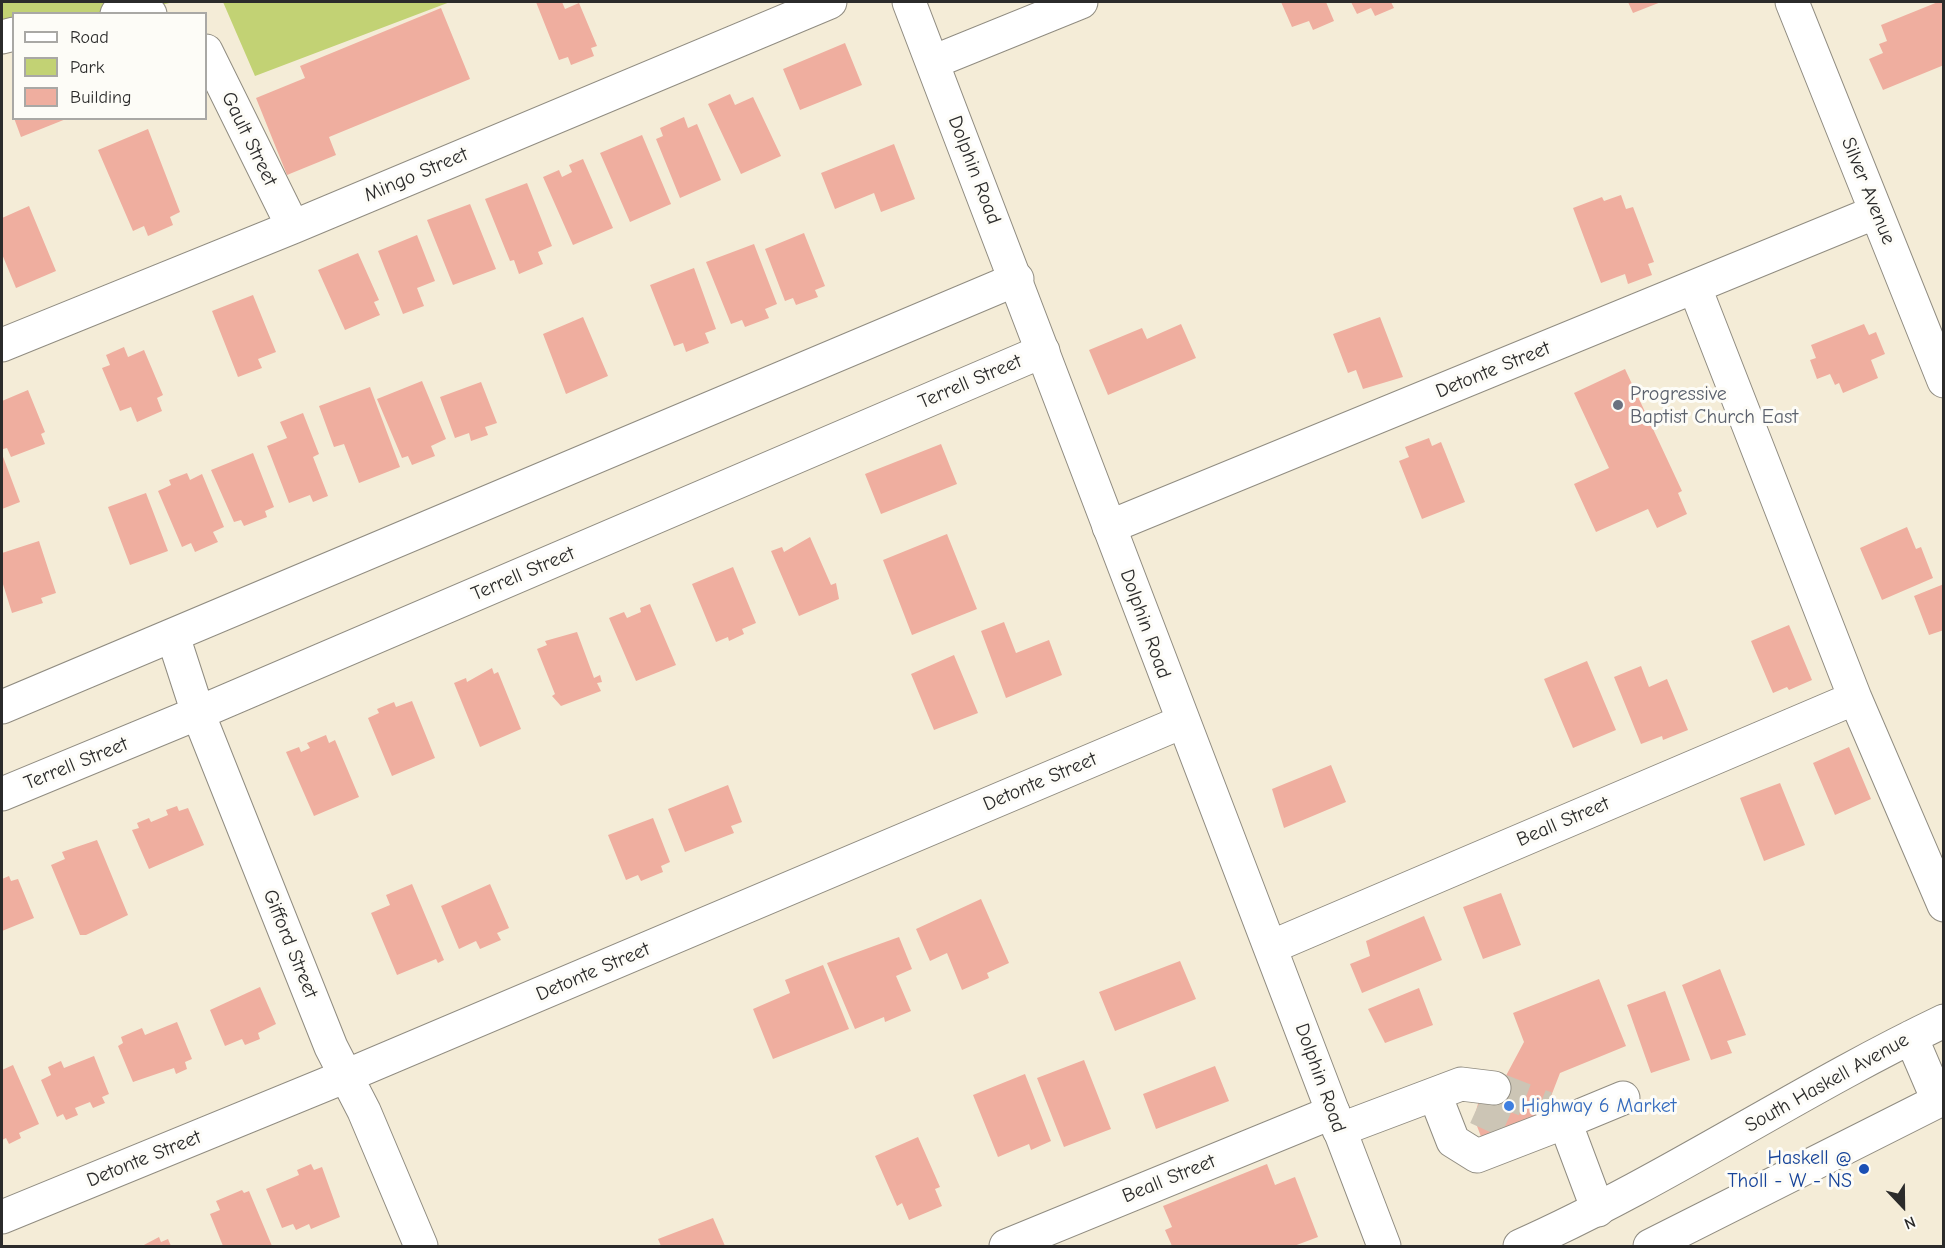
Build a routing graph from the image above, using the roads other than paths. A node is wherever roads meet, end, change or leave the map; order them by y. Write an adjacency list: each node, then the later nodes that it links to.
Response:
1 (830, 2): 10 (street, Mingo Street)
2 (909, 2): 8 (street, Dolphin Road)
3 (1081, 2): 8 (street)
4 (1792, 2): 9 (street, Silver Avenue)
5 (125, 12): 6 (street)
6 (145, 12)
7 (207, 53): 10 (street, Gault Street)
8 (933, 62): 11 (street, Dolphin Road)
9 (1876, 212): 12 (street, Detonte Street); 15 (street, Silver Avenue)
10 (293, 227): 13 (street, Mingo Street)
11 (1017, 279): 14 (street, Dolphin Road); 17 (street)
12 (1695, 288): 16 (street, Detonte Street); 18 (street)
13 (2, 345)
14 (1043, 351): 16 (street, Dolphin Road); 20 (street, Terrell Street)
15 (1944, 381)
16 (1109, 527): 21 (street, Dolphin Road)
17 (173, 636): 19 (street); 20 (street, Gifford Street)
18 (1855, 698): 23 (street); 24 (street, Beall Street)
19 (2, 707)
20 (198, 713): 22 (street, Terrell Street); 27 (street, Gifford Street)
21 (1182, 722): 24 (street, Dolphin Road); 27 (street, Detonte Street)
22 (2, 794)
23 (1944, 905)
24 (1271, 947): 32 (street, Dolphin Road)
25 (1944, 1021): 26 (street, South Haskell Avenue)
26 (1911, 1037): 31 (street); 34 (street, South Haskell Avenue)
27 (346, 1076): 35 (street, Detonte Street); 36 (street, Gifford Street)
28 (1485, 1098): 30 (street, Beall Street)
29 (1623, 1098): 33 (street)
30 (1438, 1100): 32 (street, Beall Street); 33 (street)
31 (1942, 1104): 40 (street)
32 (1336, 1121): 37 (street, Beall Street); 38 (street, Dolphin Road)
33 (1542, 1123): 34 (street)
34 (1598, 1210): 39 (street, South Haskell Avenue)
35 (2, 1217)
36 (421, 1246)
37 (1006, 1246)
38 (1384, 1246)
39 (1520, 1246)
40 (1650, 1246)

